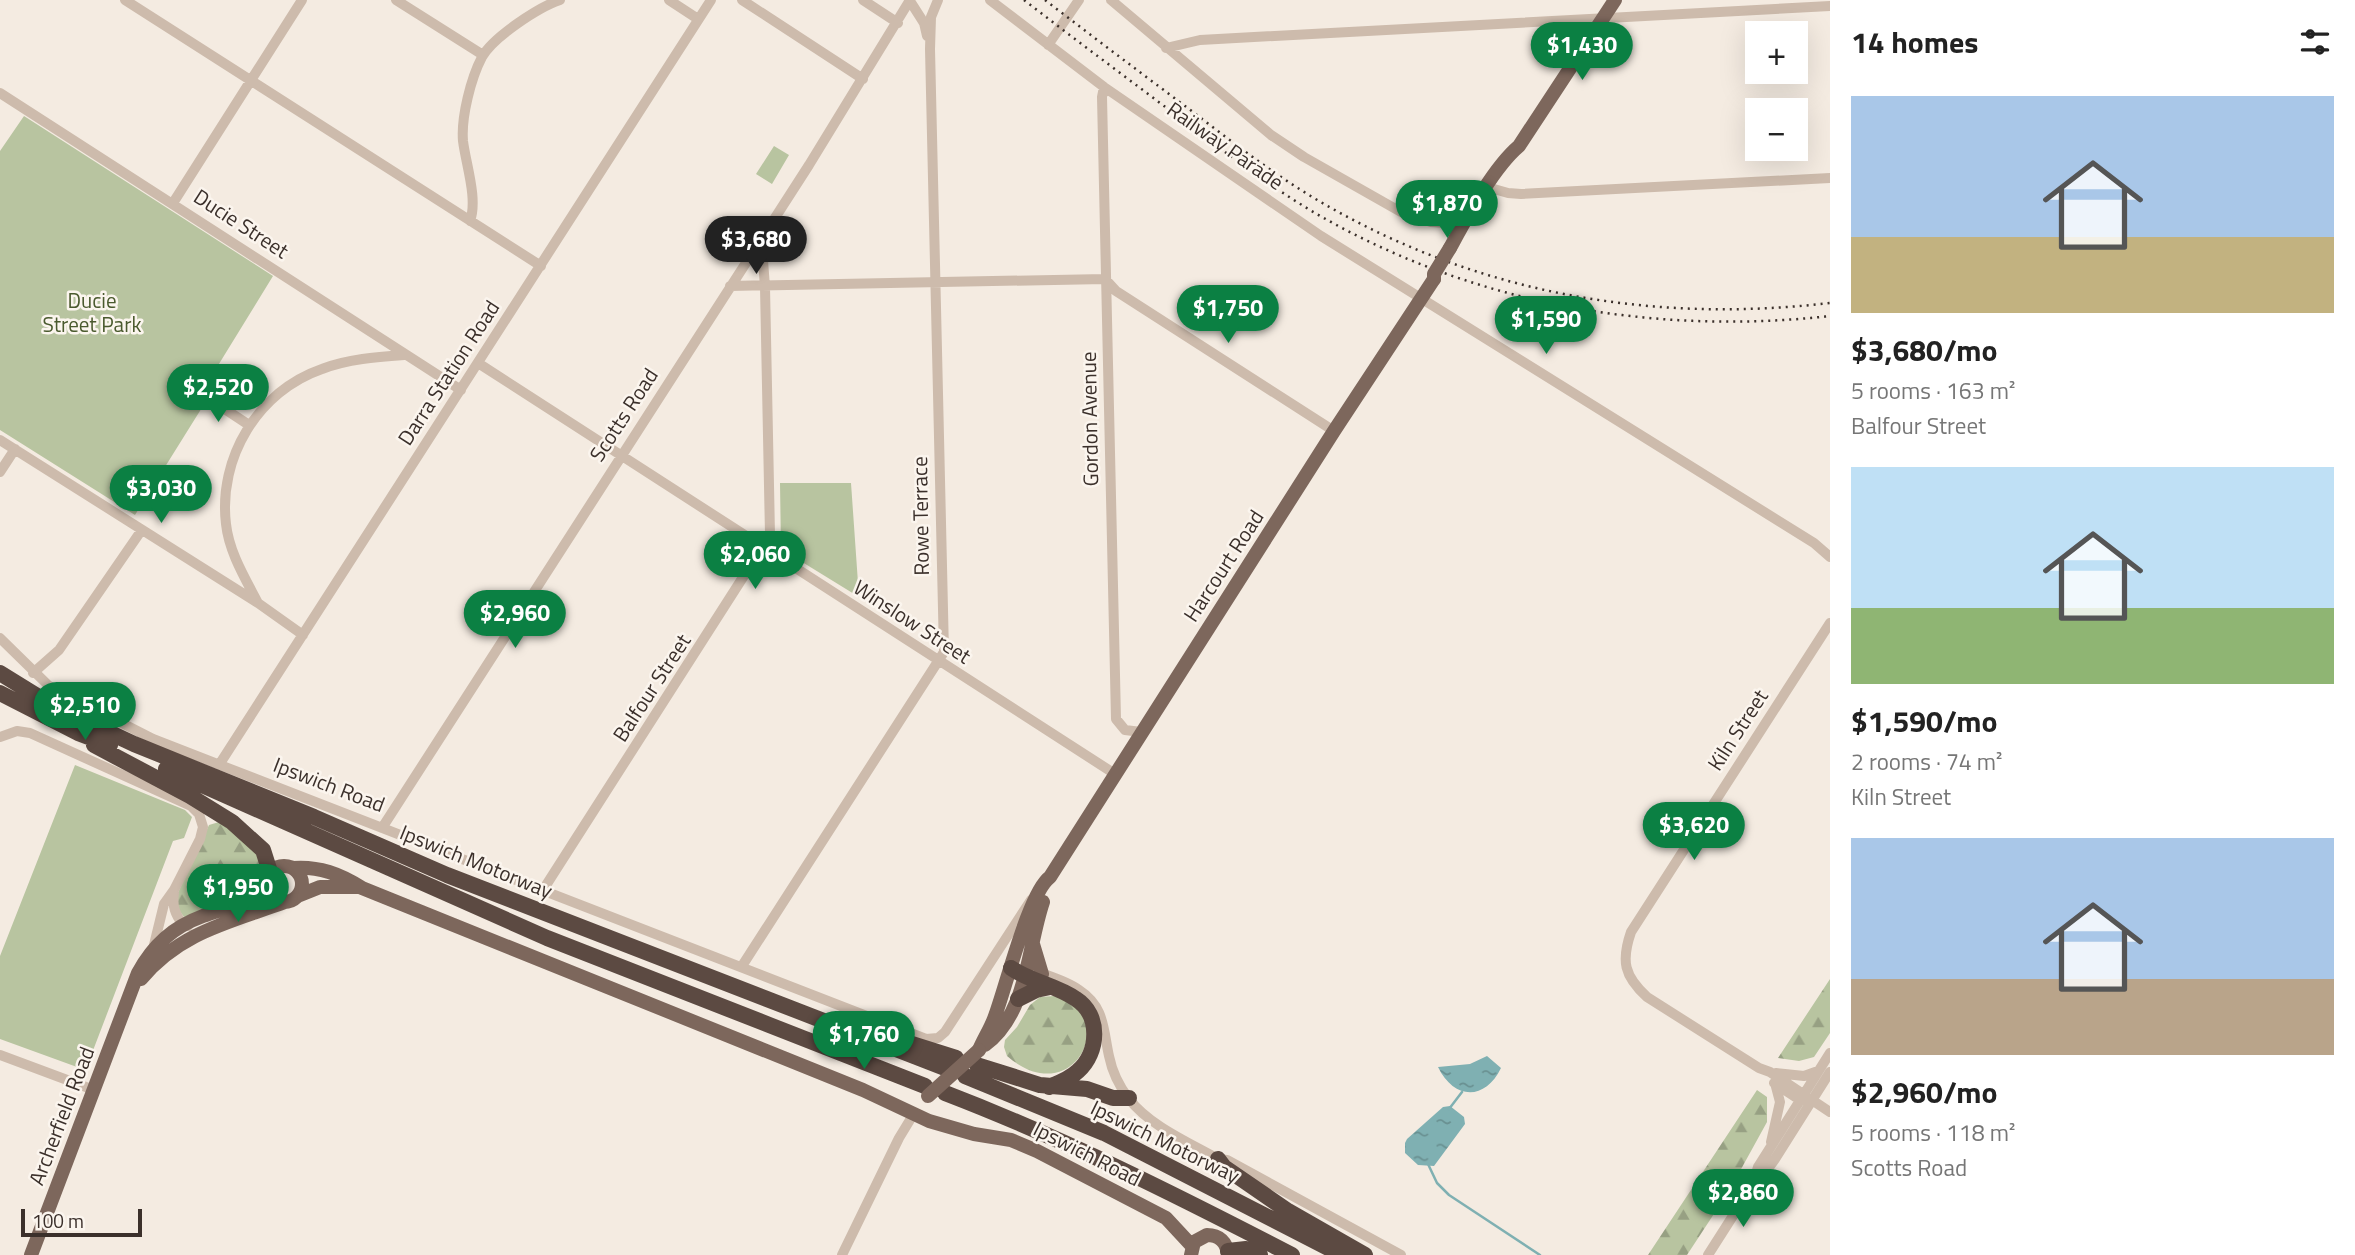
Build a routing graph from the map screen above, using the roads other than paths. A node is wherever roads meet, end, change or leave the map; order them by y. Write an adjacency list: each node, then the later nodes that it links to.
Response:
1 (302, 0): 27 (street)
2 (396, 0): 25 (street)
3 (560, 0): 25 (street)
4 (669, 0): 20 (street)
5 (710, 0): 20 (street, Darra Station Road)
6 (742, 0): 26 (street)
7 (863, 0): 21 (street)
8 (910, 0): 17 (street, Rowe Terrace); 21 (street, Scotts Road)
9 (937, 0): 17 (street, Scotts Road); 24 (street, Rowe Terrace)
10 (983, 0): 18 (street, Railway Parade)
11 (990, 0): 18 (street, Railway Parade)
12 (1079, 0): 22 (street)
13 (1111, 0): 23 (street)
14 (1615, 0): 19 (main road)
15 (127, 1): 27 (street)
16 (1830, 6): 19 (street)
17 (917, 11): 21 (street, Scotts Road); 24 (street, Rowe Terrace)
18 (1013, 18): 22 (street, Railway Parade)
19 (1604, 18): 23 (street); 31 (main road)
20 (698, 19): 38 (street, Darra Station Road)
21 (898, 23): 26 (street, Scotts Road)
22 (1048, 45): 28 (street, Railway Parade)
23 (1166, 48): 34 (street)
24 (930, 49): 40 (street, Rowe Terrace)
25 (483, 55): 33 (street)
26 (863, 79): 37 (street, Scotts Road)
27 (250, 81): 32 (street); 33 (street)
28 (1104, 87): 39 (street, Gordon Avenue); 43 (street, Railway Parade)
29 (0, 93): 32 (street, Ducie Street)
30 (1830, 178): 31 (street)
31 (1491, 189): 35 (main road); 36 (main road)
32 (173, 203): 44 (street, Ducie Street)
33 (470, 221): 38 (street)
34 (1431, 222): 35 (street); 36 (street)
35 (1464, 224): 36 (main road)
36 (1452, 247): 43 (main road, Harcourt Road, bridge)
37 (753, 252): 41 (street, Scotts Road); 42 (street, Balfour Street)
38 (541, 266): 47 (street, Darra Station Road)
39 (1105, 279): 40 (street); 51 (street); 69 (street, Gordon Avenue)
40 (935, 283): 42 (street); 65 (street, Rowe Terrace)
41 (730, 286): 42 (street); 54 (street, Scotts Road)
42 (765, 287): 57 (street, Balfour Street)
43 (1422, 298): 51 (main road, Harcourt Road); 58 (street)
44 (375, 334): 45 (street, Ducie Street); 46 (street)
45 (405, 355): 46 (street); 48 (street, Ducie Street)
46 (369, 357): 50 (street)
47 (478, 363): 48 (street, Darra Station Road); 54 (street, Winslow Street)
48 (461, 390): 63 (street, Darra Station Road)
49 (205, 397): 50 (street)
50 (249, 425): 59 (street)
51 (1334, 431): 69 (main road, Harcourt Road)
52 (0, 440): 53 (street)
53 (15, 450): 55 (street); 56 (street)
54 (620, 456): 57 (street, Winslow Street); 74 (street, Scotts Road)
55 (0, 472)
56 (141, 531): 60 (street); 67 (street)
57 (763, 549): 65 (street, Winslow Street); 80 (street, Balfour Street)
58 (1830, 556)
59 (240, 568): 60 (street); 61 (street)
60 (226, 584): 61 (street)
61 (258, 603): 63 (street)
62 (1830, 623): 99 (street, Kiln Street)
63 (303, 635): 72 (street, Darra Station Road)
64 (0, 638): 67 (street, Ipswich Road)
65 (937, 661): 73 (street, Winslow Street); 88 (street, Rowe Terrace)
66 (0, 673): 96 (highway, Ipswich Motorway)
67 (33, 673): 72 (street, Ipswich Road)
68 (0, 693): 70 (highway, Ipswich Motorway)
69 (1141, 732): 73 (main road, Harcourt Road)
70 (78, 733): 77 (highway); 102 (highway, Ipswich Motorway)
71 (0, 737): 79 (street)
72 (219, 765): 74 (street, Ipswich Road)
73 (1115, 774): 76 (main road, Harcourt Road)
74 (382, 828): 80 (street, Ipswich Road)
75 (293, 867): 77 (main road); 78 (main road, Ipswich Road); 81 (main road)
76 (1050, 877): 82 (main road, Harcourt Road); 86 (main road, Harcourt Road)
77 (268, 878): 83 (main road); 84 (main road, Archerfield Road)
78 (362, 888): 81 (main road, Ipswich Road); 107 (main road, Ipswich Road)
79 (174, 890): 84 (street); 87 (street)
80 (544, 890): 88 (street, Ipswich Road)
81 (300, 895): 83 (main road)
82 (1036, 896): 89 (main road, Harcourt Road); 93 (street, Harcourt Road)
83 (285, 902): 85 (main road, Archerfield Road)
84 (183, 925): 85 (street); 87 (main road, Archerfield Road)
85 (203, 931): 91 (main road, Archerfield Road)
86 (1032, 942): 89 (main road, Harcourt Road); 90 (main road)
87 (153, 949): 91 (main road, Archerfield Road)
88 (742, 966): 93 (street, Ipswich Road)
89 (1020, 971): 90 (highway); 92 (main road, Harcourt Road); 97 (main road, Harcourt Road)
90 (1046, 980): 92 (highway); 100 (highway); 104 (street)
91 (132, 991): 101 (main road, Archerfield Road)
92 (1018, 999): 97 (main road, Harcourt Road)
93 (938, 1038)
94 (1830, 1053): 98 (street)
95 (0, 1055): 101 (street)
96 (951, 1063)
97 (974, 1064): 100 (highway); 102 (main road, Harcourt Road, bridge); 119 (highway, Ipswich Motorway)
98 (1824, 1071): 99 (street); 105 (street)
99 (1774, 1078): 105 (street, Kiln Street); 108 (street)
100 (1049, 1087): 104 (highway)
101 (94, 1090): 115 (main road, Archerfield Road)
102 (927, 1091): 107 (main road, Harcourt Road)
103 (945, 1093): 118 (highway, Ipswich Motorway)
104 (1129, 1098): 109 (street)
105 (1805, 1098): 106 (street, Kiln Street); 108 (street); 110 (street)
106 (1830, 1112)
107 (913, 1115): 111 (main road, Ipswich Road); 116 (street)
108 (1770, 1149): 110 (street)
109 (1218, 1158): 120 (highway); 121 (street)
110 (1752, 1186): 122 (street)
111 (1166, 1218): 112 (main road, Ipswich Road); 113 (main road, Ipswich Road)
112 (1207, 1235): 113 (main road); 114 (main road, Ipswich Road)
113 (1191, 1251)
114 (1228, 1253): 117 (highway)
115 (31, 1255)
116 (842, 1255)
117 (1260, 1255)
118 (1292, 1255)
119 (1342, 1255)
120 (1365, 1255)
121 (1401, 1255)
122 (1708, 1255)

